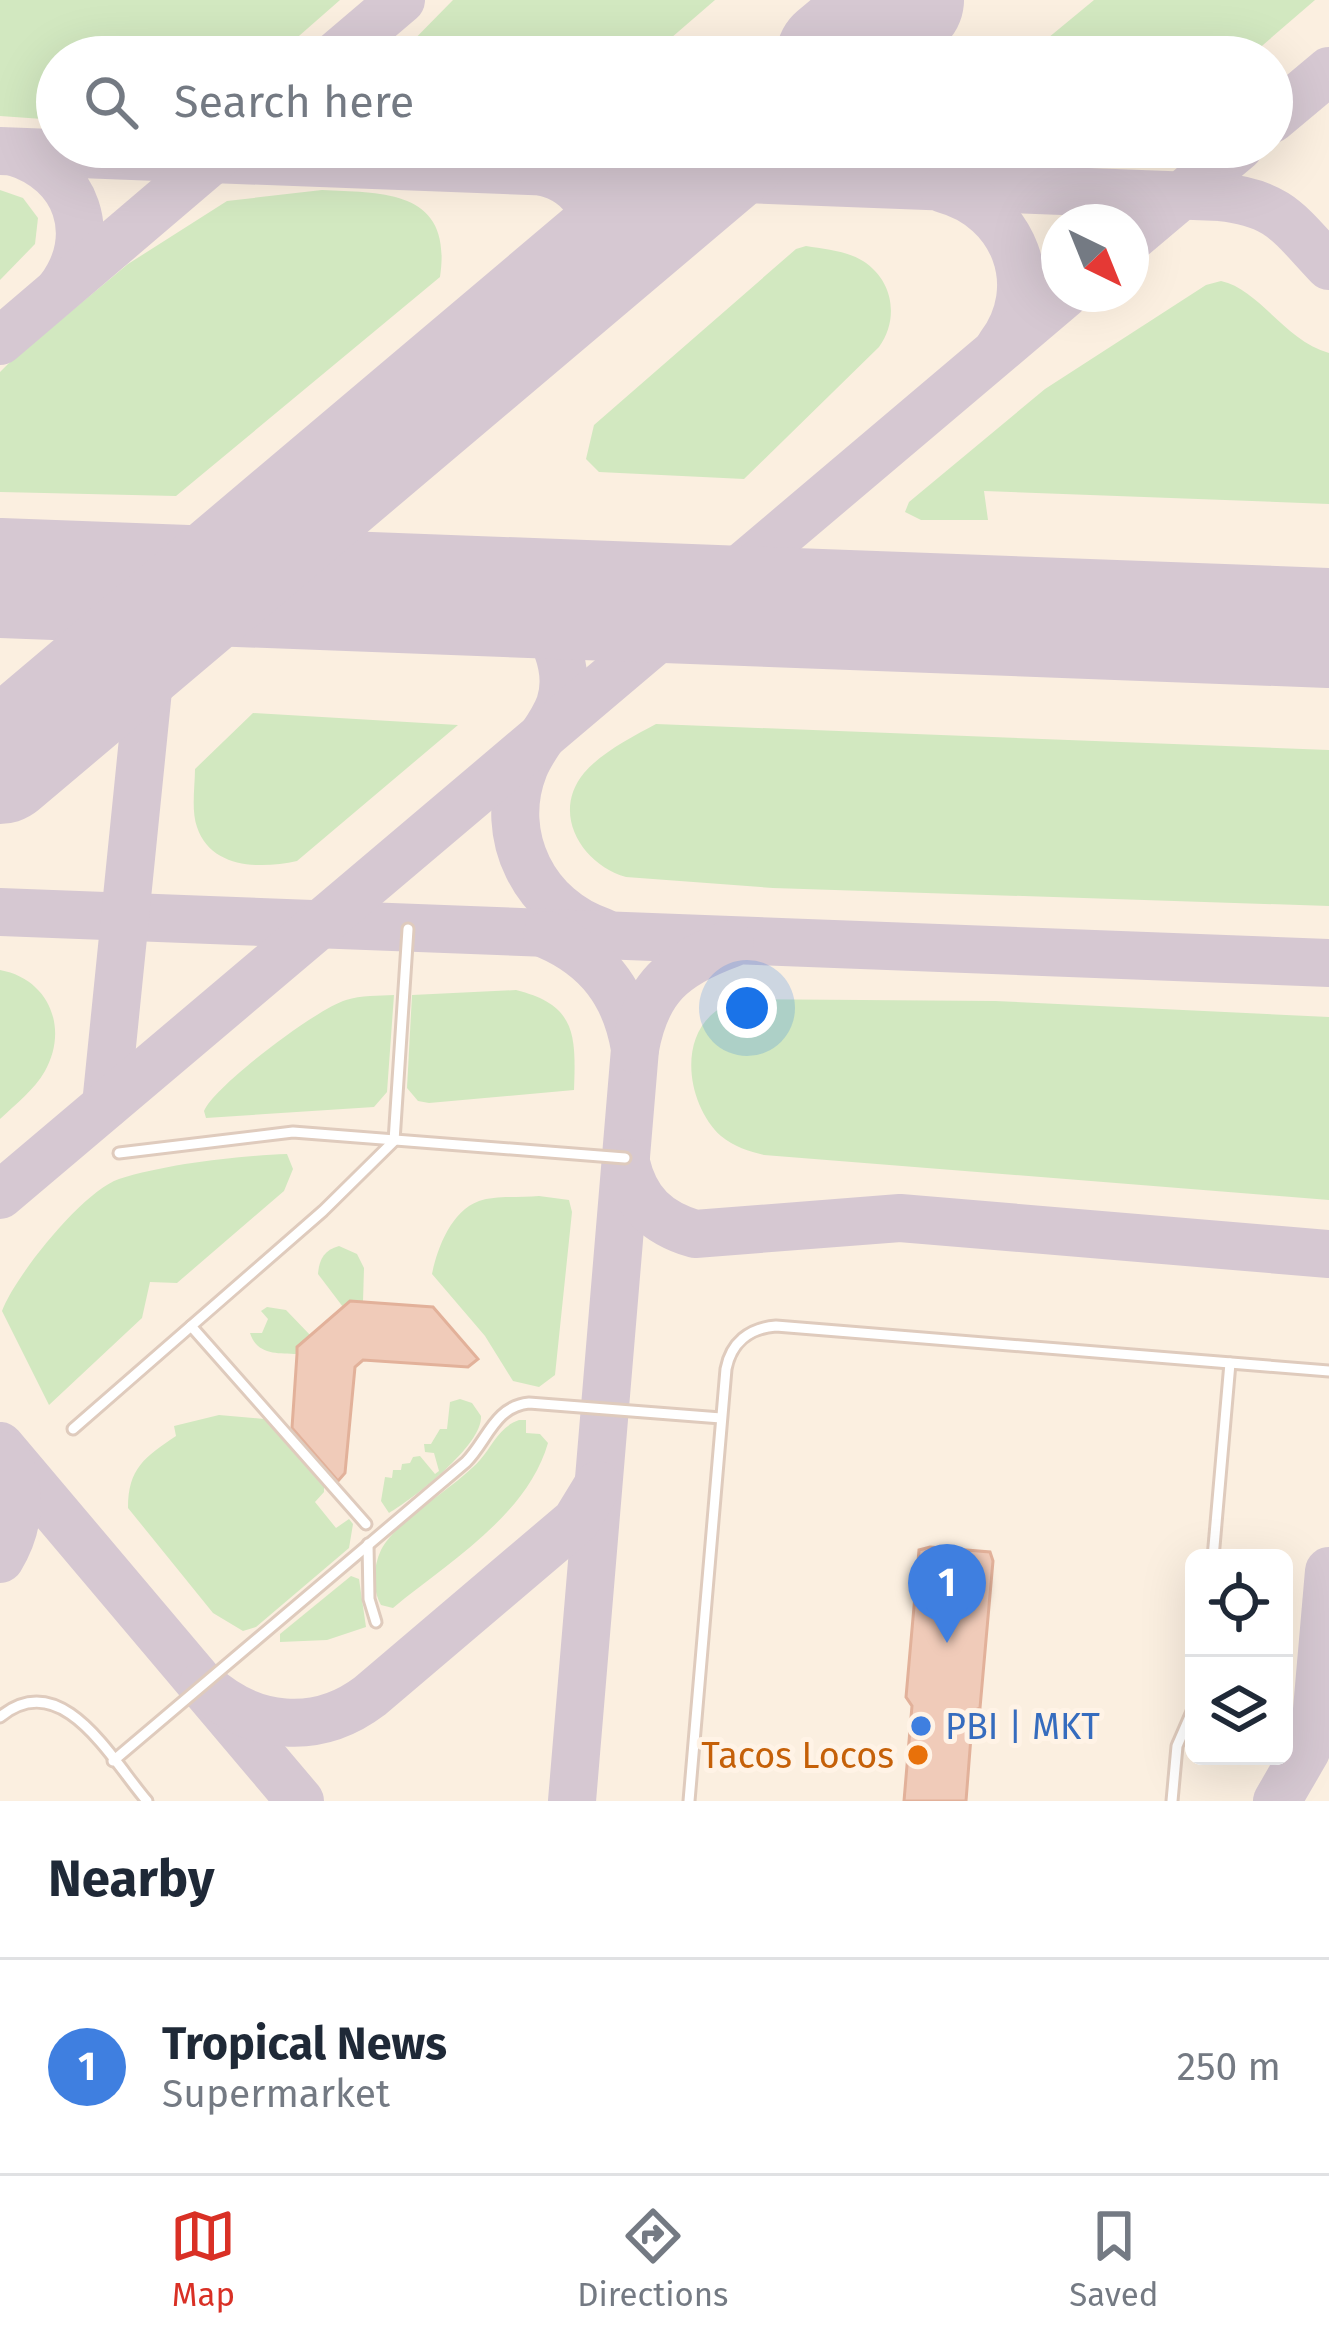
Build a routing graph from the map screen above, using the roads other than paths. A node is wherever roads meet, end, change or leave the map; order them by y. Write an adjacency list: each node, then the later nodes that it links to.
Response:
1 (408, 929): 2 (lane)
2 (394, 1141): 3 (lane); 4 (lane); 5 (lane)
3 (119, 1153)
4 (625, 1158)
5 (190, 1326): 9 (lane); 10 (lane)
6 (1230, 1363): 7 (lane); 8 (lane); 12 (lane)
7 (1329, 1371)
8 (722, 1418): 11 (lane); 18 (lane)
9 (73, 1429)
10 (366, 1524)
11 (368, 1544): 13 (lane); 16 (lane)
12 (1214, 1549)
13 (376, 1622)
14 (0, 1717): 16 (lane)
15 (1185, 1728): 19 (lane)
16 (112, 1761): 17 (lane)
17 (147, 1801)
18 (689, 1801)
19 (1172, 1801)

